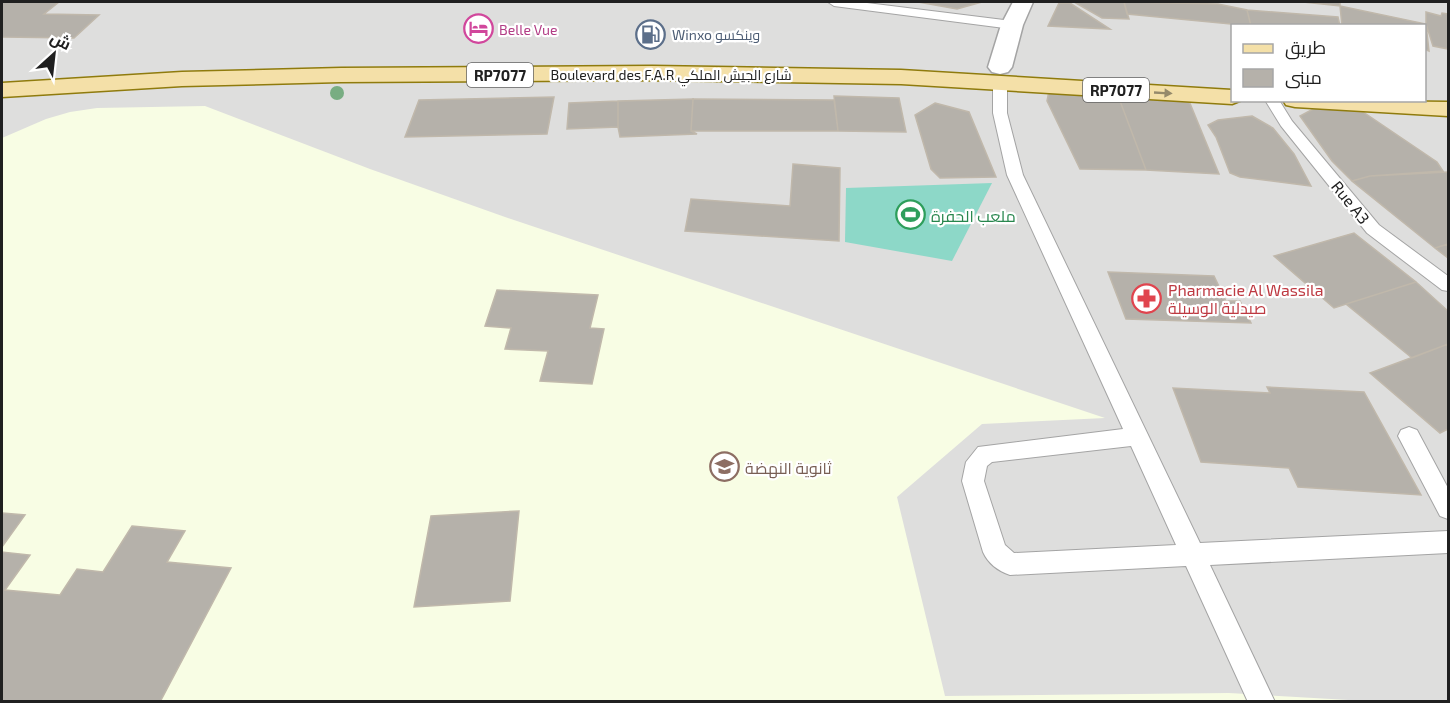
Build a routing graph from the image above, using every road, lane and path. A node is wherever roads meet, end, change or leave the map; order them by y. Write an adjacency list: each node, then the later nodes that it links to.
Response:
1 (834, 2): 3 (lane)
2 (1023, 2): 3 (street)
3 (1012, 25): 5 (street)
4 (2, 69): 5 (main road, Boulevard des F.A.R شارع الجيش الملكي / RP7077)
5 (1000, 75): 6 (main road, Boulevard des F.A.R شارع الجيش الملكي / RP7077); 7 (main road, Boulevard des F.A.R شارع الجيش الملكي / RP7077); 11 (main road, Boulevard des F.A.R شارع الجيش الملكي / RP7077, one-way to 11); 17 (lane)
6 (1231, 78)
7 (80, 84): 10 (main road, Boulevard des F.A.R شارع الجيش الملكي / RP7077); 15 (main road)
8 (1426, 87): 9 (main road)
9 (1449, 89)
10 (2, 90)
11 (1231, 97)
12 (1273, 102): 16 (lane, Rue A3)
13 (1326, 102): 14 (main road)
14 (1449, 110)
15 (2, 115)
16 (1449, 285)
17 (1137, 436): 21 (lane); 21 (lane)
18 (1409, 436): 19 (lane)
19 (1449, 509)
20 (1449, 542): 21 (lane)
21 (1192, 554): 22 (lane)
22 (1262, 702)

